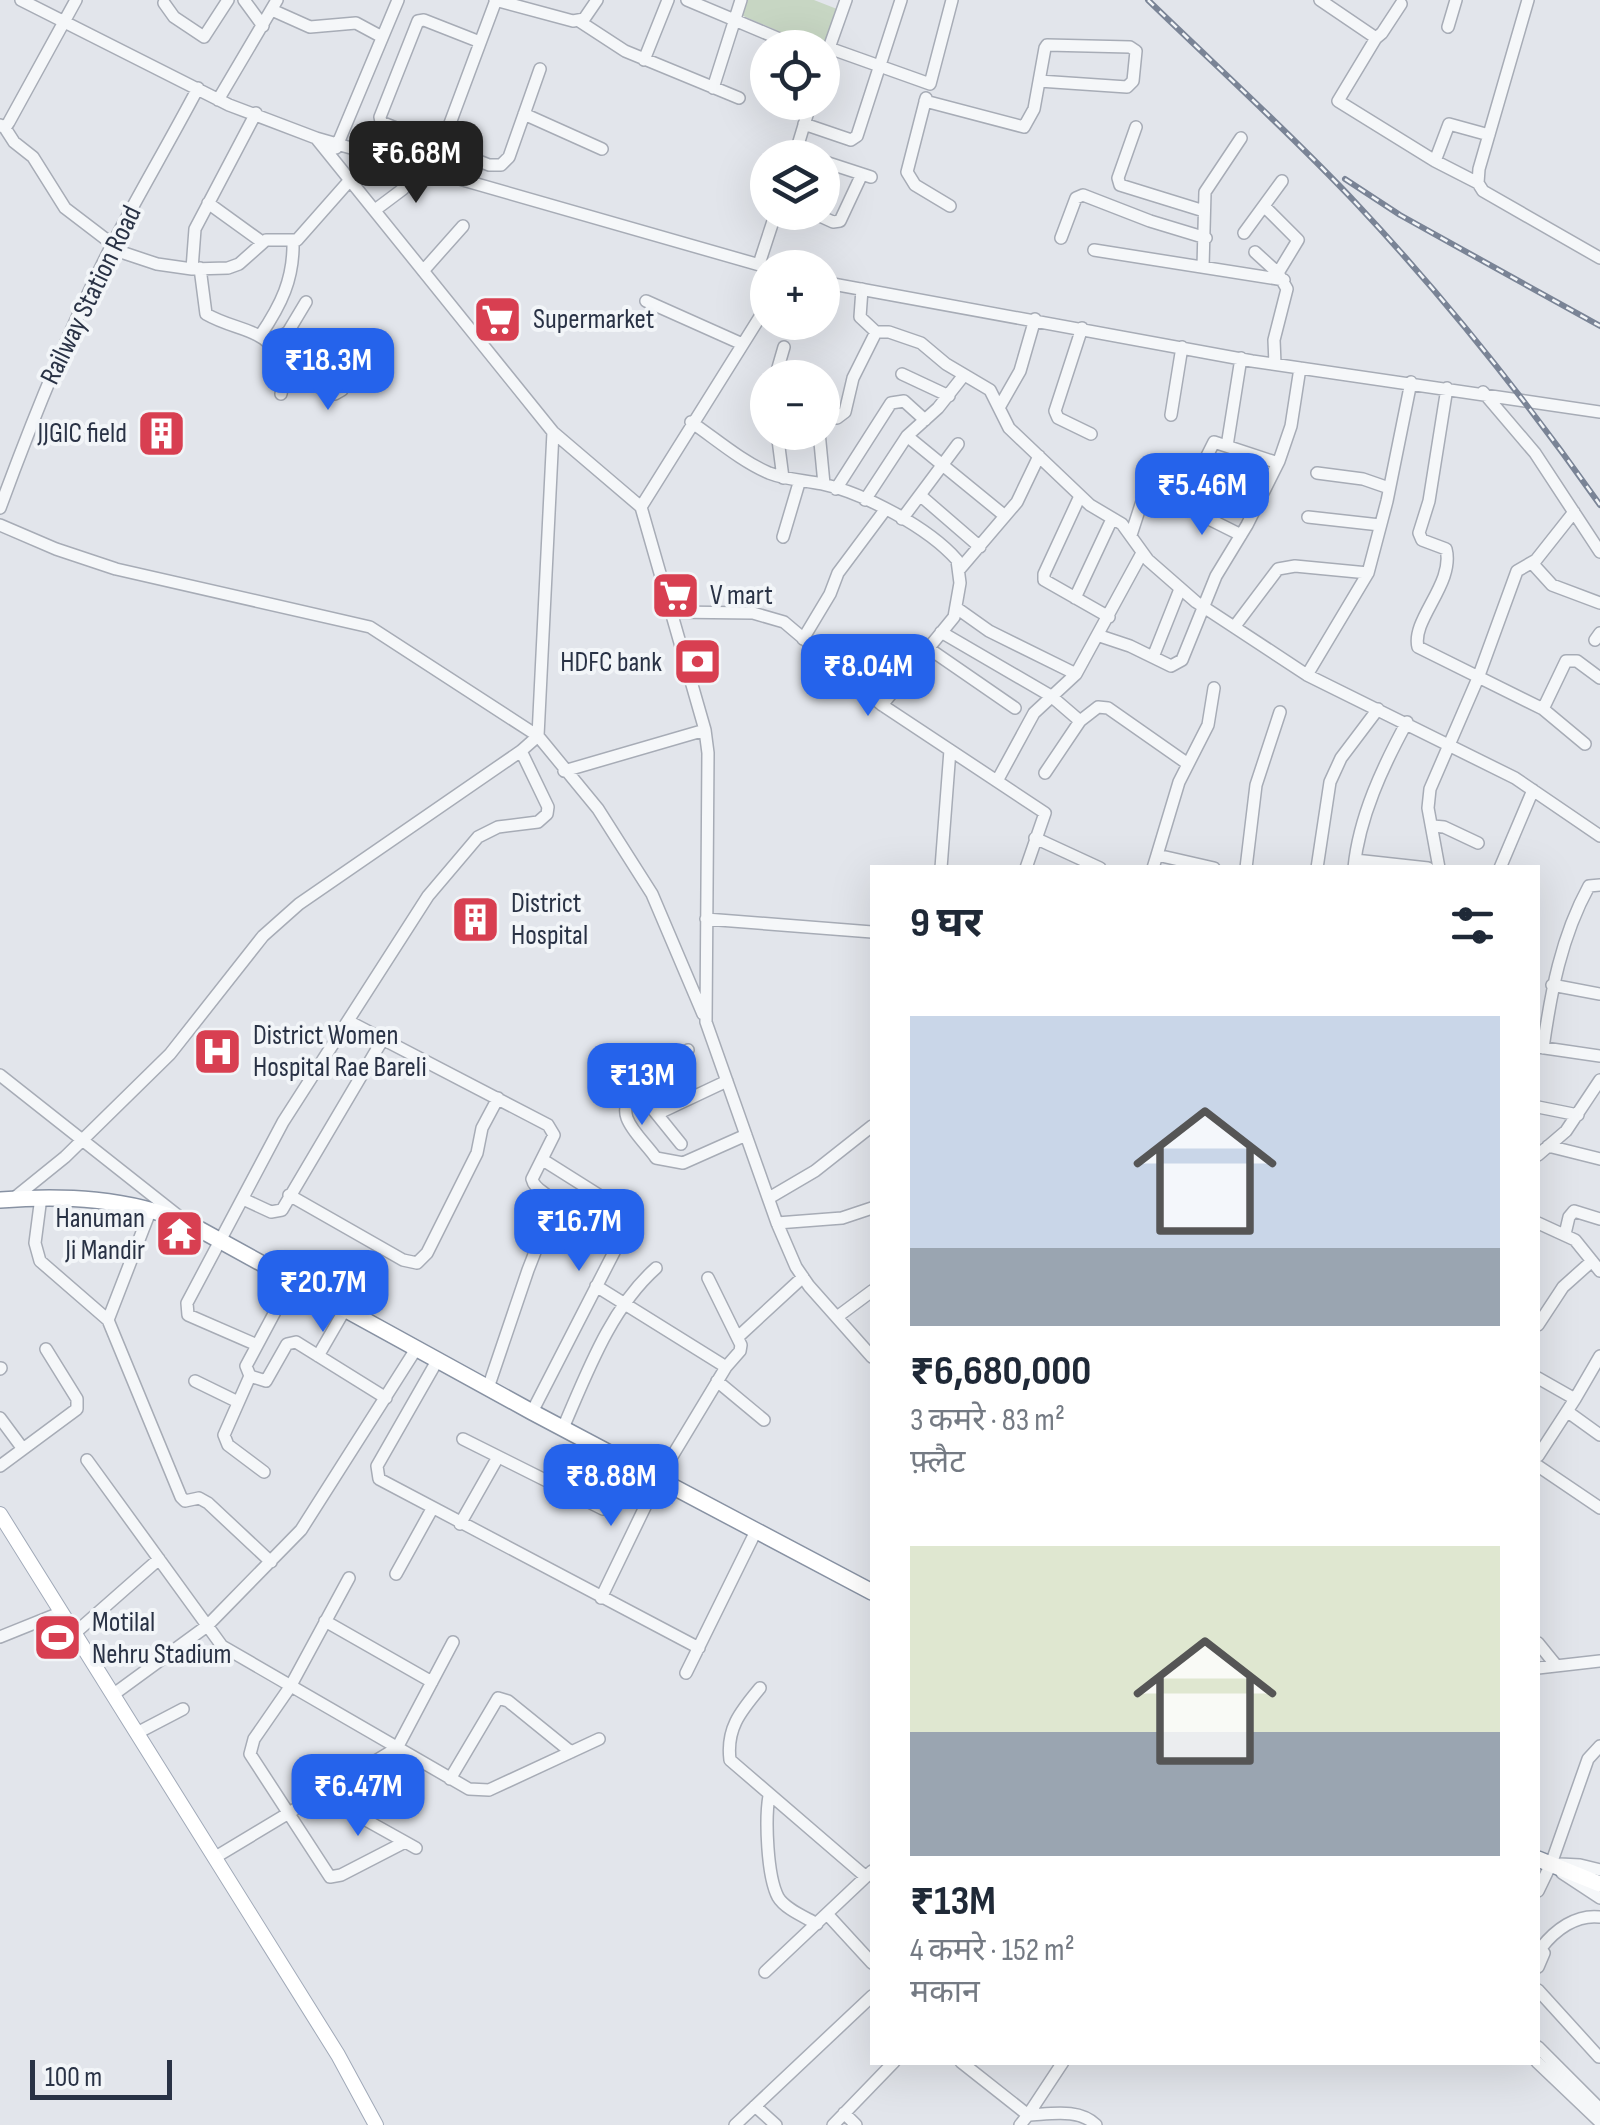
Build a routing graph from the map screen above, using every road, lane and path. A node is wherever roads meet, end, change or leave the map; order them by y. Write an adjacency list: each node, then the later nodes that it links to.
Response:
1 (21, 0): 21 (street)
2 (76, 0): 21 (street)
3 (228, 0): 17 (street)
4 (244, 0): 24 (street)
5 (398, 0): 28 (street)
6 (495, 0): 23 (street); 30 (street)
7 (597, 0): 23 (street)
8 (668, 0): 31 (street)
9 (686, 0): 22 (street)
10 (741, 0): 22 (street)
11 (831, 0): 18 (street)
12 (901, 0): 33 (street)
13 (952, 0): 36 (street)
14 (1320, 0): 29 (street)
15 (1456, 0): 25 (street)
16 (1528, 0): 48 (street)
17 (164, 2)
18 (845, 2): 27 (street)
19 (1401, 4): 29 (street)
20 (274, 5): 24 (street); 28 (street)
21 (64, 20): 37 (street); 47 (street)
22 (734, 20): 26 (street); 38 (street)
23 (579, 21): 31 (street)
24 (263, 26): 40 (street)
25 (1448, 28)
26 (758, 30)
27 (835, 30)
28 (382, 37): 52 (street)
29 (1376, 38): 56 (street)
30 (480, 42): 53 (street); 53 (street)
31 (644, 60): 38 (street)
32 (840, 60): 33 (street)
33 (880, 66): 36 (street); 45 (street)
34 (540, 69): 43 (street)
35 (1039, 82): 35 (street); 41 (street)
36 (930, 84): 41 (street)
37 (198, 88): 40 (street); 75 (street, Railway Station Road)
38 (713, 88): 39 (street)
39 (739, 98)
40 (218, 100): 42 (street)
41 (926, 101): 64 (street)
42 (256, 114): 49 (street); 63 (street)
43 (524, 114): 53 (street); 54 (street)
44 (805, 120): 45 (street)
45 (804, 124): 51 (street)
46 (1136, 127): 67 (street)
47 (3, 132): 75 (street)
48 (1489, 134): 56 (street); 62 (street)
49 (316, 138): 52 (street); 55 (street)
50 (1240, 138): 67 (street)
51 (799, 140)
52 (337, 144): 55 (street); 57 (street)
53 (440, 145): 59 (street)
54 (602, 149)
55 (332, 158): 60 (street)
56 (1436, 161): 62 (street)
57 (418, 165): 59 (street); 66 (street)
58 (840, 166): 68 (street)
59 (433, 170): 79 (street)
60 (350, 180): 66 (street); 73 (street)
61 (1282, 180): 65 (street)
62 (1478, 183): 78 (street)
63 (208, 203): 74 (street); 81 (street)
64 (950, 206)
65 (1264, 207): 70 (street); 83 (street)
66 (375, 210): 82 (street)
67 (1204, 211): 72 (street)
68 (840, 221)
69 (462, 226): 82 (street)
70 (1244, 234)
71 (1061, 238): 72 (street)
72 (1206, 238): 80 (street)
73 (293, 241): 74 (street); 92 (street)
74 (262, 242): 81 (street)
75 (112, 244): 81 (street); 135 (street, Railway Station Road)
76 (1094, 250): 80 (street)
77 (1255, 252): 83 (street)
78 (1600, 258)
79 (750, 262)
80 (1202, 267): 83 (street)
81 (196, 268): 92 (street)
82 (424, 271): 115 (street)
83 (1281, 276): 98 (street)
84 (840, 285): 85 (street)
85 (862, 289): 88 (street); 91 (street)
86 (646, 301): 93 (street)
87 (306, 302): 92 (street)
88 (1035, 319): 89 (street); 109 (street)
89 (1082, 328): 95 (street); 116 (street)
90 (750, 329): 93 (street)
91 (876, 332): 103 (street); 112 (street)
92 (266, 339): 100 (street)
93 (740, 343): 114 (street)
94 (784, 347): 97 (street)
95 (1182, 347): 96 (street); 111 (street)
96 (1241, 358): 98 (street); 119 (street)
97 (780, 360)
98 (1275, 364): 99 (street)
99 (1300, 368): 104 (street); 123 (street)
100 (286, 372): 102 (street); 107 (street)
101 (902, 374): 108 (street)
102 (348, 376)
103 (964, 376): 108 (street); 109 (street)
104 (1410, 382): 105 (street); 129 (street)
105 (1446, 388): 106 (street); 168 (street)
106 (1483, 392): 110 (street); 137 (street)
107 (282, 394)
108 (949, 396): 113 (street)
109 (1000, 406): 122 (street)
110 (1600, 412)
111 (1171, 415)
112 (840, 416)
113 (925, 420): 117 (street); 128 (street)
114 (691, 422): 126 (street); 134 (street)
115 (553, 432): 134 (street); 180 (street)
116 (1091, 434)
117 (907, 436): 124 (street); 132 (street)
118 (958, 444): 124 (street)
119 (1227, 446): 123 (street); 133 (street)
120 (780, 450): 126 (street)
121 (823, 450): 128 (street)
122 (1039, 456): 131 (street); 138 (street)
123 (1278, 463): 145 (street)
124 (942, 466): 130 (street); 138 (street)
125 (1317, 473): 129 (street)
126 (783, 478): 127 (street)
127 (800, 482): 128 (street); 146 (street)
128 (830, 487): 132 (street)
129 (1389, 488): 143 (street)
130 (921, 496): 140 (street); 147 (street)
131 (1080, 496): 141 (street); 154 (street)
132 (864, 500): 136 (street)
133 (1182, 505): 144 (street); 145 (street)
134 (641, 507): 158 (street)
135 (0, 508)
136 (885, 510): 140 (street); 163 (street)
137 (1574, 512): 148 (street); 150 (street)
138 (1005, 516): 147 (street)
139 (1308, 517): 143 (street)
140 (902, 519): 151 (street)
141 (1112, 519): 144 (street); 154 (street)
142 (0, 525): 180 (street)
143 (1380, 525): 152 (street)
144 (1130, 535): 149 (street)
145 (1241, 535): 156 (street)
146 (783, 537)
147 (980, 547): 151 (street)
148 (1600, 552)
149 (1142, 553): 153 (street); 159 (street)
150 (1532, 563): 155 (street); 168 (street)
151 (959, 570): 157 (street)
152 (1368, 574): 160 (street); 167 (street)
153 (1180, 589): 156 (street); 165 (street)
154 (1075, 598): 159 (street)
155 (1600, 604)
156 (1202, 606): 160 (street); 165 (street)
157 (958, 610): 161 (street); 166 (street)
158 (672, 612): 163 (street); 179 (street)
159 (1109, 617): 162 (street)
160 (1235, 626): 167 (street)
161 (941, 632): 164 (street); 171 (street)
162 (1100, 636): 165 (street); 166 (street)
163 (803, 638): 172 (street)
164 (928, 648): 172 (street); 173 (street)
165 (1153, 657)
166 (1076, 674): 171 (street)
167 (1307, 676): 174 (street)
168 (1478, 678): 175 (street); 181 (street)
169 (1600, 678): 175 (street)
170 (1214, 688): 185 (street)
171 (1051, 696): 177 (street); 188 (street)
172 (882, 704): 183 (street)
173 (1015, 708)
174 (1378, 708): 178 (street); 201 (street)
175 (1543, 709): 182 (street)
176 (1280, 712): 200 (street)
177 (1080, 721): 185 (street); 187 (street)
178 (1407, 722): 181 (street); 195 (street)
179 (705, 730): 186 (street); 205 (street)
180 (538, 736): 184 (street); 186 (street)
181 (1448, 743): 189 (street); 190 (street)
182 (1585, 744)
183 (950, 750): 188 (street); 196 (street)
184 (522, 751): 209 (street); 225 (street)
185 (1188, 764): 194 (street)
186 (564, 771): 210 (street)
187 (1045, 772)
188 (997, 781): 192 (street)
189 (1533, 790): 191 (street); 203 (street)
190 (1433, 826): 193 (street); 202 (street)
191 (1600, 836)
192 (1035, 838): 197 (street); 198 (street)
193 (1478, 844)
194 (1155, 861): 199 (street)
195 (1354, 864)
196 (940, 865)
197 (1027, 865)
198 (1094, 865)
199 (1189, 865)
200 (1246, 865)
201 (1317, 865)
202 (1439, 865)
203 (1501, 865)
204 (1600, 886): 207 (street)
205 (706, 919): 206 (street); 210 (street)
206 (870, 932)
207 (1552, 985): 208 (street); 212 (street)
208 (1600, 994)
209 (348, 1021): 211 (street); 235 (street)
210 (706, 1022): 217 (street)
211 (383, 1039): 219 (street); 231 (street)
212 (1540, 1047): 214 (street)
213 (688, 1050): 218 (street)
214 (1600, 1056)
215 (0, 1075): 225 (street)
216 (1600, 1080): 222 (street)
217 (727, 1081): 221 (street); 224 (street)
218 (635, 1088): 221 (street); 224 (street)
219 (498, 1098): 230 (street); 231 (street)
220 (1540, 1107): 222 (street)
221 (657, 1114): 226 (street)
222 (1578, 1115): 227 (street)
223 (870, 1128): 233 (street)
224 (746, 1135): 233 (street)
225 (84, 1138): 234 (street); 239 (street)
226 (681, 1144)
227 (1548, 1146): 228 (street); 229 (street)
228 (1540, 1154)
229 (1600, 1159)
230 (542, 1160): 249 (street); 269 (street)
231 (289, 1194): 235 (street)
232 (41, 1197): 234 (highway); 236 (highway); 255 (street)
233 (769, 1198): 240 (street)
234 (7, 1199)
235 (243, 1200): 243 (street)
236 (151, 1208): 239 (highway); 255 (street)
237 (870, 1209): 240 (street)
238 (1600, 1218): 242 (street)
239 (188, 1223): 243 (highway)
240 (778, 1223): 246 (street)
241 (1540, 1224): 242 (street)
242 (1565, 1234): 244 (street)
243 (222, 1240): 248 (highway); 257 (street)
244 (1596, 1266): 252 (street)
245 (656, 1268): 251 (street)
246 (803, 1277): 254 (street); 256 (street)
247 (708, 1278): 256 (street)
248 (292, 1280): 253 (highway); 257 (street)
249 (596, 1286): 251 (street); 273 (street)
250 (870, 1292): 254 (street)
251 (625, 1304): 264 (street); 277 (street)
252 (1543, 1304)
253 (344, 1311): 259 (highway); 261 (street)
254 (837, 1317): 260 (street)
255 (108, 1320): 295 (street)
256 (738, 1337): 264 (street)
257 (257, 1345): 265 (street)
258 (46, 1349): 280 (street)
259 (416, 1349): 263 (highway); 270 (street)
260 (870, 1354)
261 (318, 1356): 265 (street); 270 (street)
262 (1600, 1356): 271 (street)
263 (437, 1361): 269 (highway); 289 (street)
264 (726, 1367): 267 (street)
265 (250, 1376): 272 (street)
266 (1540, 1379): 271 (street)
267 (717, 1381): 276 (street); 287 (street)
268 (195, 1382): 272 (street)
269 (488, 1388): 273 (highway)
270 (386, 1398): 295 (street)
271 (1576, 1399): 274 (street)
272 (238, 1402): 286 (street)
273 (532, 1412): 277 (highway)
274 (1568, 1412): 278 (street); 281 (street)
275 (0, 1418): 280 (street)
276 (764, 1420)
277 (564, 1428): 287 (highway)
278 (1600, 1434)
279 (463, 1439): 282 (street)
280 (23, 1450): 284 (street)
281 (1540, 1453)
282 (498, 1456): 290 (street); 292 (street)
283 (87, 1460): 294 (street)
284 (0, 1466)
285 (1540, 1467): 288 (street)
286 (264, 1472)
287 (659, 1478): 293 (highway); 299 (street)
288 (1600, 1508)
289 (432, 1509): 292 (street); 296 (street)
290 (603, 1509)
291 (0, 1514): 300 (main road)
292 (460, 1524): 299 (street)
293 (756, 1530): 298 (highway); 307 (street)
294 (159, 1558): 302 (street); 303 (street)
295 (271, 1562): 302 (street)
296 (396, 1574)
297 (349, 1578): 301 (street)
298 (870, 1591)
299 (600, 1598): 307 (street)
300 (62, 1612): 303 (main road); 304 (street)
301 (325, 1622): 312 (street); 313 (street)
302 (207, 1626): 313 (street); 315 (street)
303 (75, 1633): 315 (main road)
304 (0, 1637)
305 (453, 1642): 312 (street)
306 (1540, 1645): 309 (street)
307 (698, 1648): 311 (street)
308 (1600, 1662): 309 (street)
309 (1555, 1664): 310 (street)
310 (1540, 1668)
311 (686, 1674)
312 (432, 1682): 320 (street)
313 (290, 1688): 320 (street); 325 (street)
314 (760, 1688): 324 (street)
315 (114, 1694): 317 (main road)
316 (183, 1709): 317 (street)
317 (137, 1733): 326 (main road)
318 (599, 1739): 321 (street)
319 (1600, 1746): 327 (street)
320 (397, 1748): 322 (street); 323 (street)
321 (571, 1752): 322 (street); 322 (street)
322 (450, 1779)
323 (321, 1794): 325 (street); 325 (street)
324 (769, 1796): 329 (street); 333 (street)
325 (288, 1814): 326 (street)
326 (214, 1858): 350 (main road)
327 (1544, 1861): 328 (street); 330 (highway); 331 (street)
328 (1600, 1870)
329 (869, 1874): 333 (street)
330 (1600, 1884)
331 (1600, 1898)
332 (1600, 1917): 334 (street)
333 (822, 1919): 335 (street); 336 (street)
334 (1540, 1946)
335 (870, 1961)
336 (766, 1972)
337 (1540, 1992): 340 (street)
338 (870, 1998): 345 (street)
339 (1540, 2049): 346 (street)
340 (1599, 2057)
341 (891, 2065): 347 (street)
342 (964, 2065): 348 (street)
343 (1061, 2065): 348 (street)
344 (1540, 2065): 349 (street)
345 (755, 2106): 351 (street); 352 (street)
346 (1600, 2109)
347 (844, 2114): 353 (street); 354 (street)
348 (1024, 2120): 355 (street)
349 (1600, 2122)
350 (376, 2125)
351 (735, 2125)
352 (776, 2125)
353 (834, 2125)
354 (856, 2125)
355 (1096, 2125)

